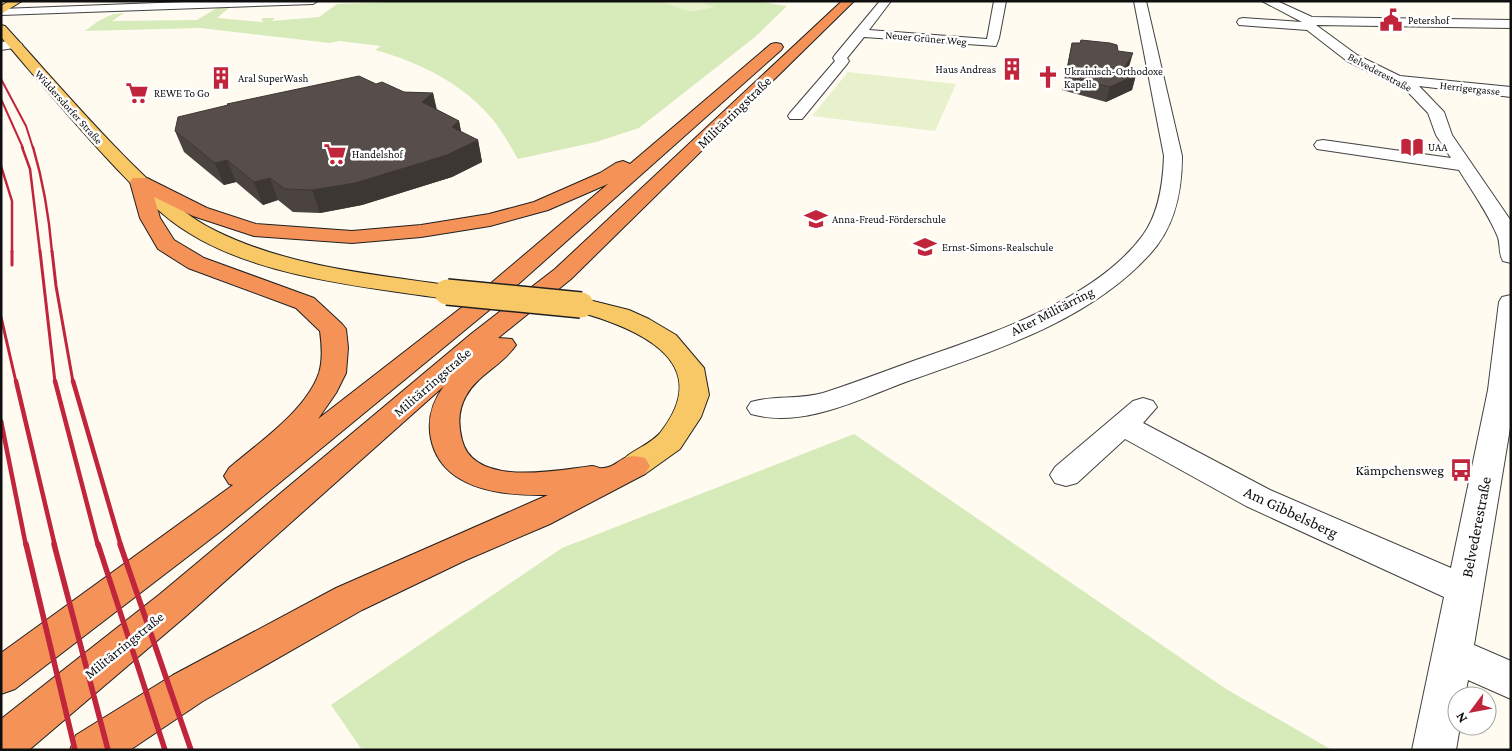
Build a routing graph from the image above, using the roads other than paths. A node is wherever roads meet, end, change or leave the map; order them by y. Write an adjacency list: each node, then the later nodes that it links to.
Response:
1 (18, 1): 12 (main road)
2 (94, 1): 11 (street)
3 (313, 1): 9 (street)
4 (849, 1): 28 (highway, Militärringstraße)
5 (886, 1): 17 (street, Neuer Grüner Weg)
6 (1000, 1): 17 (street, Neuer Grüner Weg)
7 (1140, 1): 30 (street, Alter Militärring)
8 (1267, 1): 14 (street, Belvederestraße)
9 (256, 2): 10 (street)
10 (170, 4): 11 (street)
11 (78, 10): 12 (street)
12 (1, 12)
13 (1243, 22): 14 (street)
14 (1309, 24): 15 (street); 20 (street, Belvederestraße)
15 (1511, 24)
16 (1, 29): 19 (main road, Widdersdorfer Straße)
17 (860, 33): 22 (street, Neuer Grüner Weg)
18 (783, 42): 24 (highway, Militärringstraße)
19 (8, 45): 26 (main road, Widdersdorfer Straße)
20 (1399, 80): 21 (street, Herrigergasse); 25 (street, Belvederestraße)
21 (1511, 92)
22 (796, 116)
23 (1323, 145): 25 (street)
24 (659, 151): 26 (highway); 36 (highway, Militärringstraße)
25 (1466, 166): 27 (street, Belvederestraße)
26 (140, 182): 31 (main road, Widdersdorfer Straße, bridge); 35 (highway)
27 (1510, 243)
28 (563, 274): 31 (highway); 38 (highway, Militärringstraße)
29 (1511, 302): 33 (street, Belvederestraße)
30 (761, 408)
31 (634, 466): 39 (highway)
32 (1066, 475): 33 (street, Am Gibbelsberg)
33 (1463, 589): 34 (street, Belvederestraße)
34 (1453, 654): 37 (street); 40 (street, Belvederestraße)
35 (1, 672)
36 (1, 676)
37 (1511, 681)
38 (1, 746)
39 (92, 750)
40 (1434, 750)

